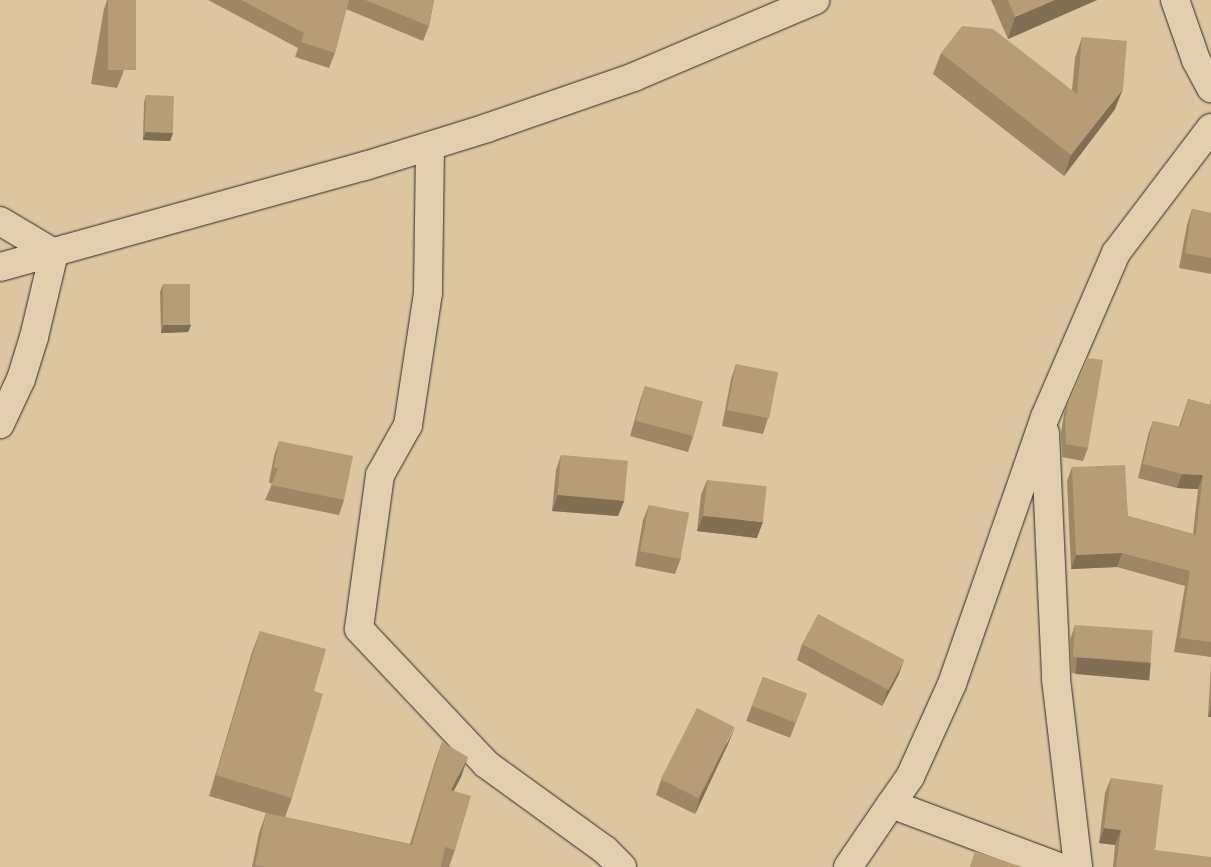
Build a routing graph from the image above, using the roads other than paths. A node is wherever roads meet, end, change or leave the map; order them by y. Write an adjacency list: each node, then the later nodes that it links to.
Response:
1 (815, 0): 5 (street)
2 (1175, 0): 3 (street)
3 (1211, 88)
4 (1211, 128): 9 (street)
5 (430, 147): 7 (street); 12 (street)
6 (0, 221): 7 (street)
7 (54, 253): 8 (street); 10 (street)
8 (0, 267)
9 (1045, 417): 11 (street); 15 (street)
10 (0, 424)
11 (891, 804): 13 (street); 14 (street)
12 (622, 867)
13 (848, 867)
14 (1060, 867)
15 (1078, 867)

